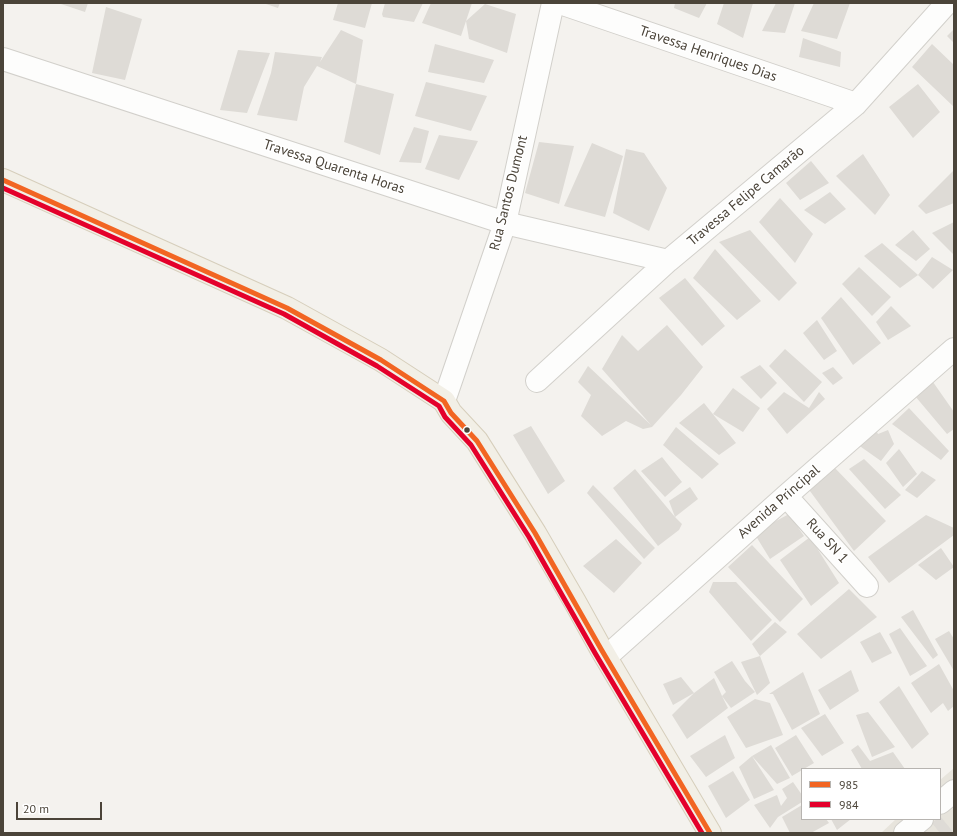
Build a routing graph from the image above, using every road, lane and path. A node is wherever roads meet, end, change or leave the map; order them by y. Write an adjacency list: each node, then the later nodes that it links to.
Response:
1 (552, 3): 7 (street, Rua Santos Dumont)
2 (560, 3): 5 (street, Travessa Henriques Dias)
3 (947, 3): 5 (street, Travessa Felipe Camarão)
4 (3, 59): 7 (street, Travessa Quarenta Horas)
5 (856, 104): 8 (street, Travessa Felipe Camarão)
6 (3, 180): 11 (main road)
7 (505, 223): 8 (street, Travessa Quarenta Horas); 11 (street, Rua Santos Dumont)
8 (668, 262): 10 (street, Travessa Felipe Camarão)
9 (952, 355): 12 (street, Avenida Principal)
10 (537, 381)
11 (444, 401): 14 (main road)
12 (786, 496): 13 (street, Rua SN 1); 14 (street, Avenida Principal)
13 (867, 586)
14 (606, 657): 18 (main road)
15 (954, 791): 16 (street)
16 (941, 802)
17 (921, 820): 19 (street)
18 (710, 833)
19 (906, 833)

